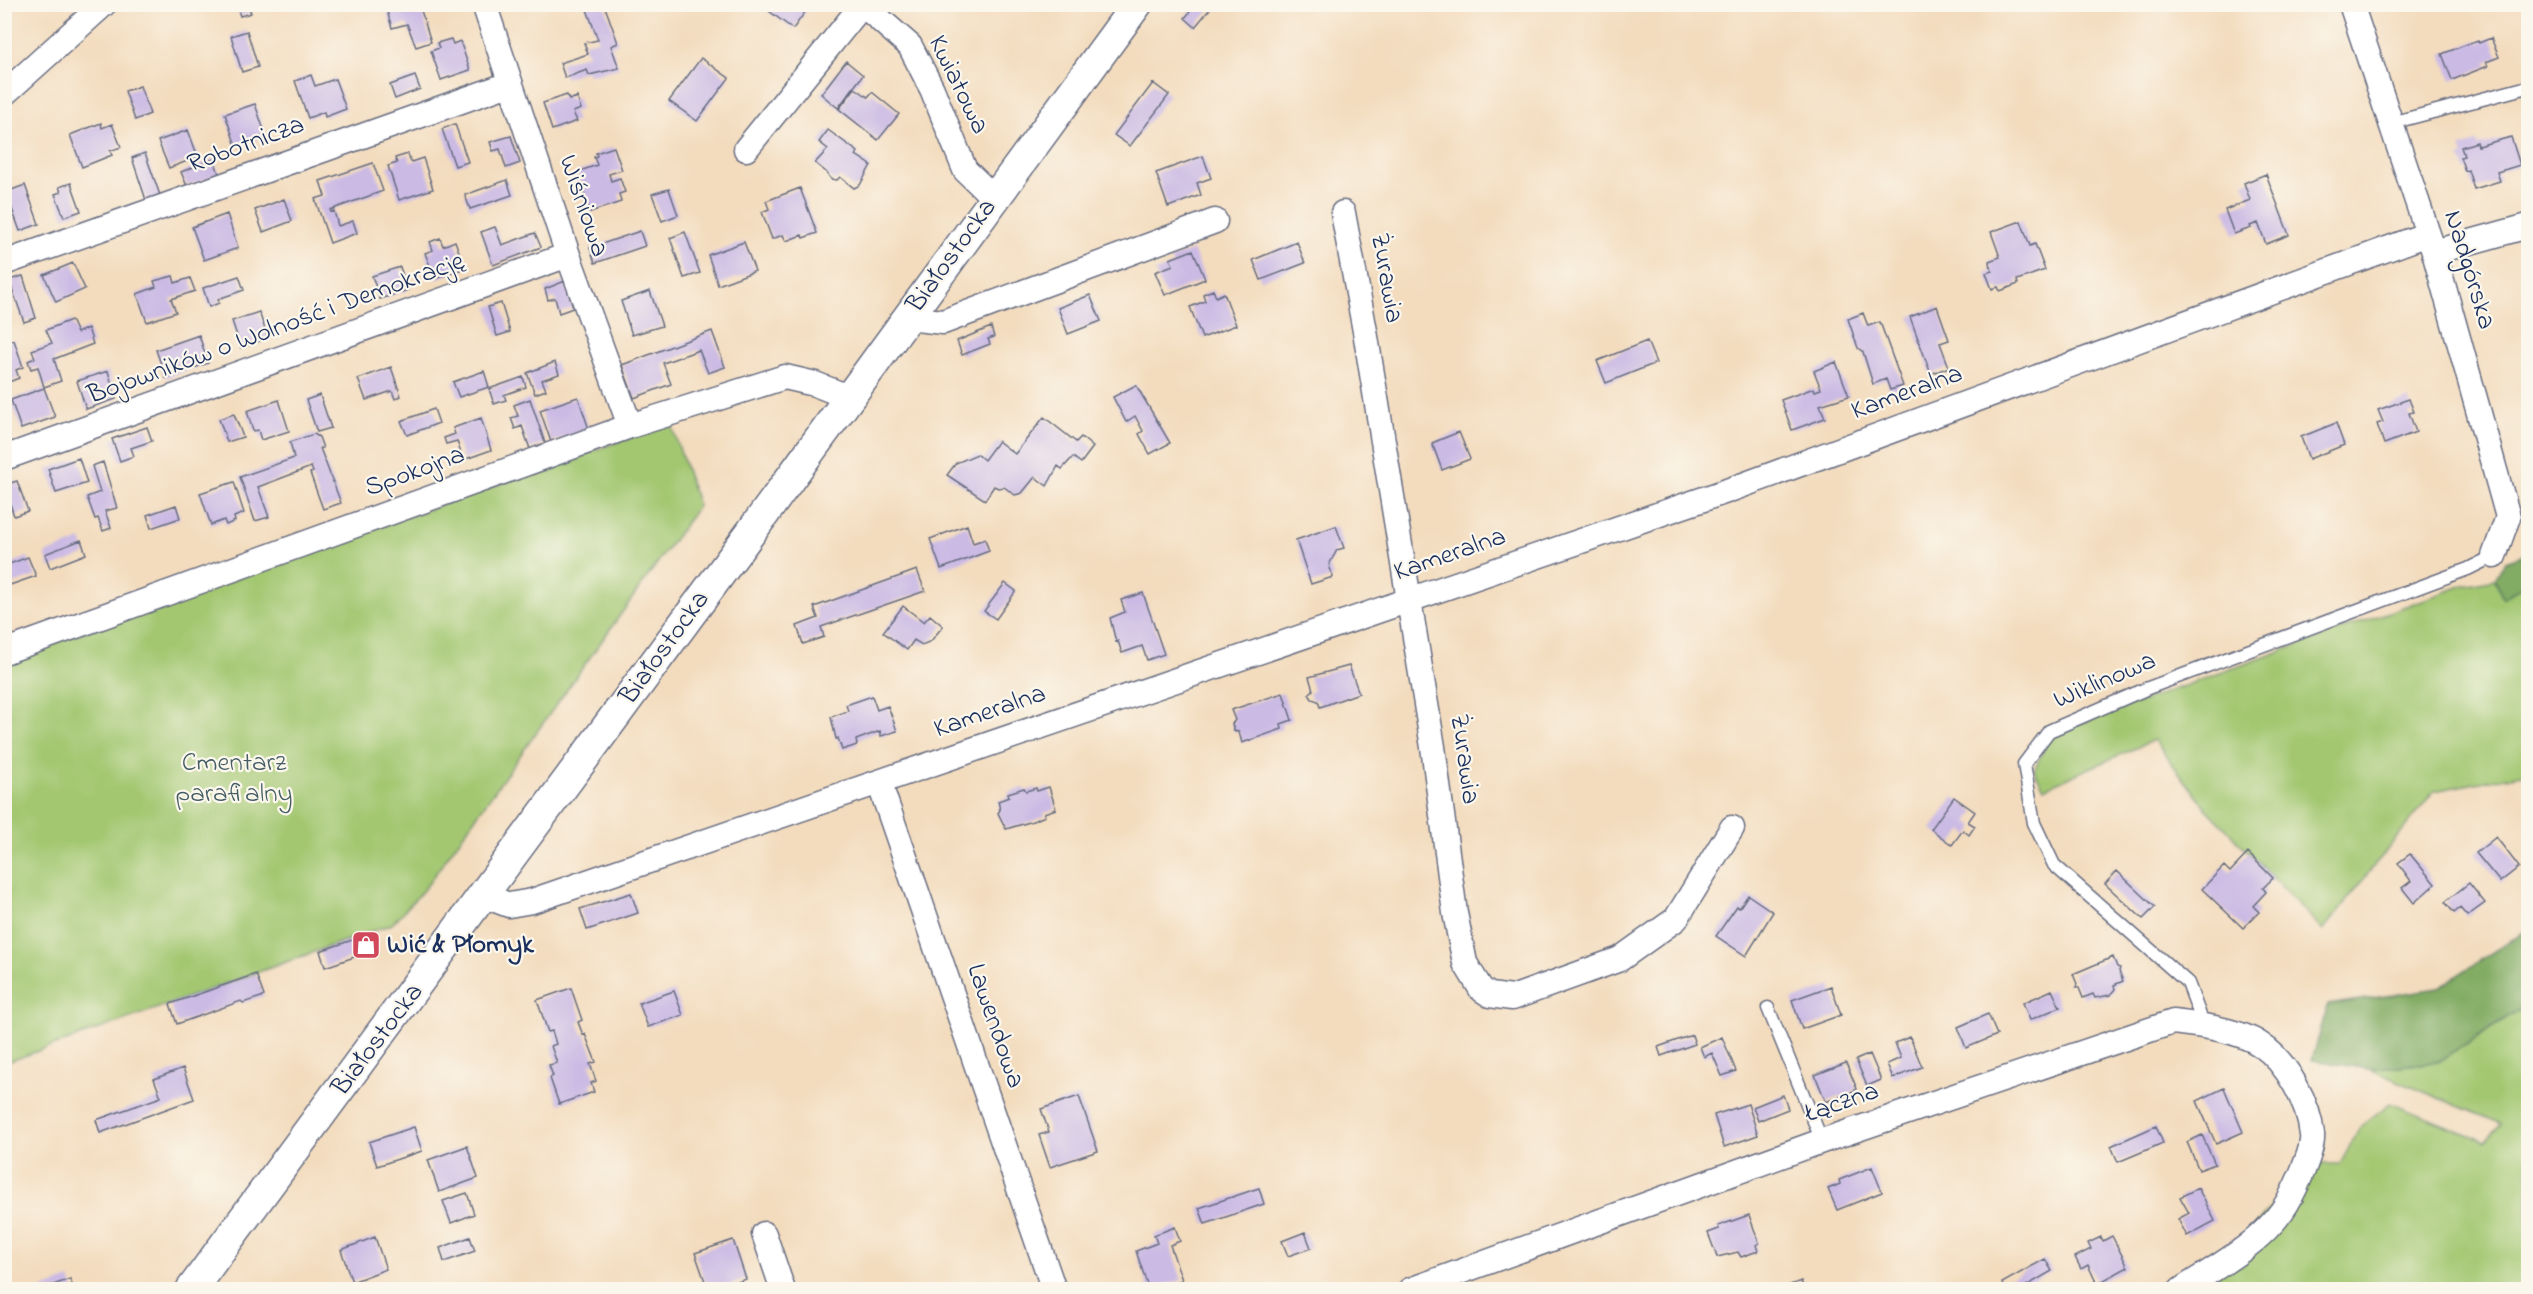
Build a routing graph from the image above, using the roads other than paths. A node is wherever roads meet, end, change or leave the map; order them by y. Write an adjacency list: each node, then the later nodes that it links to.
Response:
1 (104, 4): 8 (street)
2 (484, 4): 6 (street, Wiśniowa)
3 (1137, 4): 11 (street, Białostocka)
4 (2351, 4): 9 (street, Nadgórska)
5 (862, 5): 10 (street); 11 (street, Kwiatowa)
6 (508, 84): 16 (street, Wiśniowa); 17 (street, Robotnicza)
7 (2529, 87): 9 (lane)
8 (4, 94)
9 (2391, 123): 15 (street, Nadgórska)
10 (746, 149)
11 (994, 198): 18 (street, Białostocka)
12 (1343, 213): 23 (street, Żurawia)
13 (1215, 221): 18 (street)
14 (2529, 226): 15 (street, Kameralna)
15 (2431, 243): 22 (street, Nadgórska); 23 (street, Kameralna)
16 (568, 255): 20 (street, Wiśniowa); 21 (street, Bojowników o Wolność i Demokrację)
17 (4, 263)
18 (907, 318): 19 (street, Białostocka)
19 (848, 397): 20 (street, Spokojna); 27 (street, Białostocka)
20 (630, 426): 24 (street, Spokojna)
21 (4, 458)
22 (2494, 556): 29 (lane, Wiklinowa)
23 (1408, 601): 25 (street, Kameralna); 26 (street, Żurawia)
24 (4, 652)
25 (879, 782): 27 (street, Kameralna); 35 (street, Lawendowa)
26 (1732, 828)
27 (485, 896): 33 (street, Białostocka)
28 (1768, 1008): 30 (lane)
29 (2204, 1026): 30 (street, Łączna); 32 (street, Łączna)
30 (1822, 1141): 36 (street, Łączna)
31 (764, 1234): 34 (street)
32 (2185, 1288)
33 (191, 1290)
34 (783, 1290)
35 (1054, 1290)
36 (1410, 1290)

